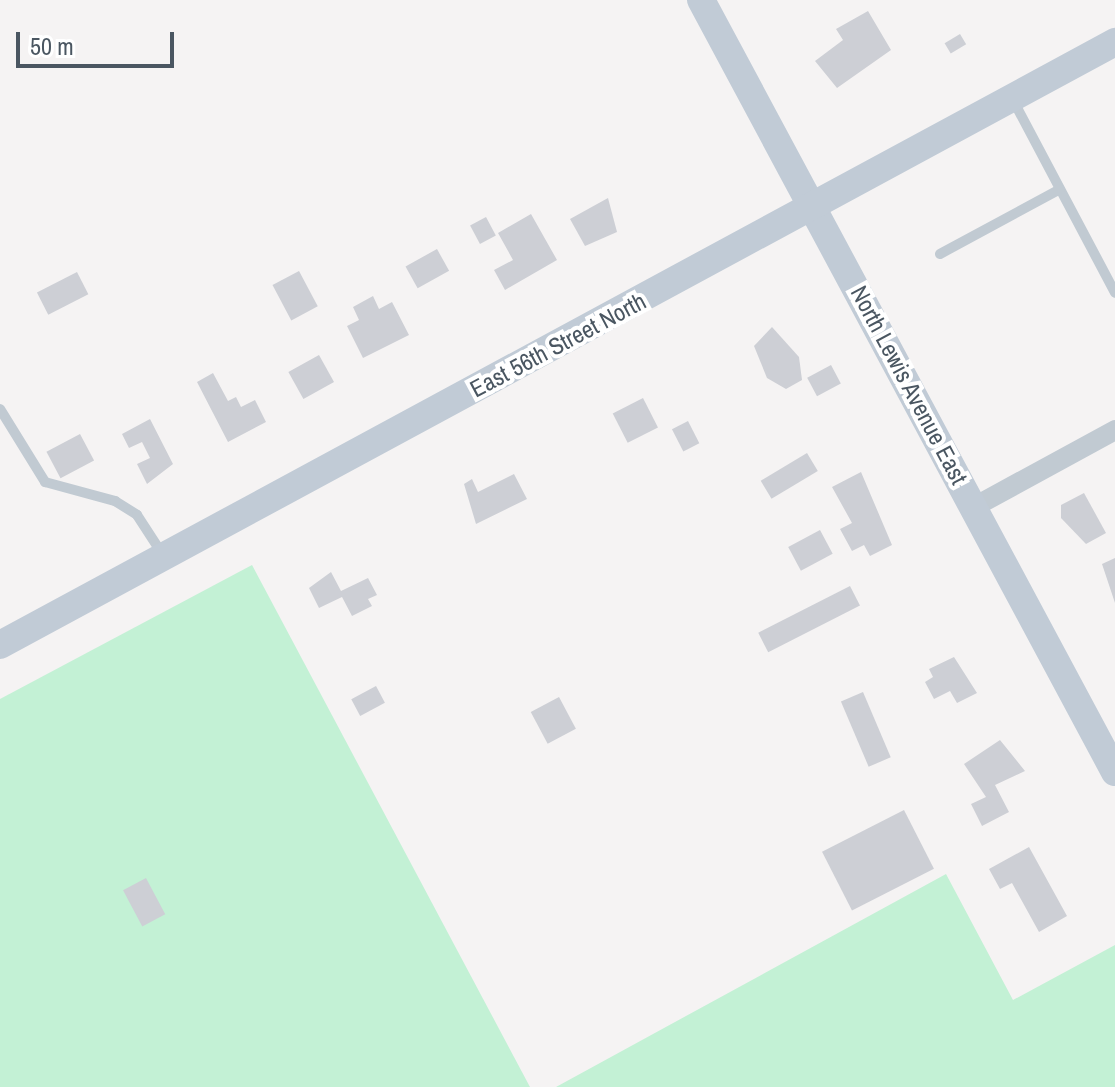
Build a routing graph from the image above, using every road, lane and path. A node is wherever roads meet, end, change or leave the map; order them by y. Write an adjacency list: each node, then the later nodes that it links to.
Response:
1 (701, 0): 5 (street, North Lewis Avenue East)
2 (1115, 42): 3 (street, East 56th Street North)
3 (1012, 98): 4 (lane); 5 (street, East 56th Street North)
4 (1060, 189): 6 (lane); 7 (lane)
5 (813, 208): 10 (street, North Lewis Avenue East); 11 (street, East 56th Street North)
6 (940, 254)
7 (1115, 293)
8 (0, 409): 11 (lane)
9 (1115, 430): 10 (street)
10 (974, 507): 13 (street, North Lewis Avenue East)
11 (164, 557): 12 (street, East 56th Street North)
12 (0, 645)
13 (1115, 772)

